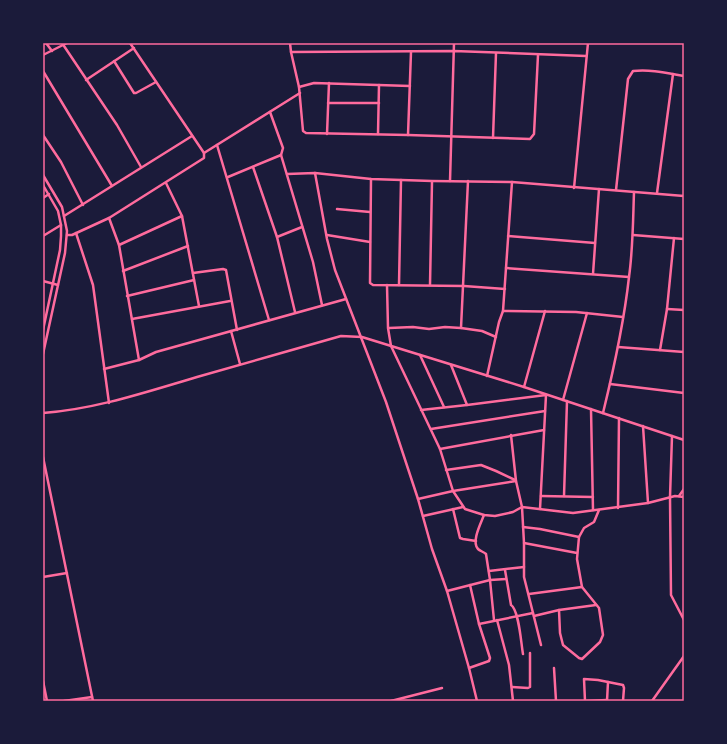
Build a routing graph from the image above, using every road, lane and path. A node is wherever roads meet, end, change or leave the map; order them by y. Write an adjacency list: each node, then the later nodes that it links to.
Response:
1 (46, 43): 9 (street)
2 (67, 43): 7 (street)
3 (130, 43): 8 (street)
4 (290, 43): 11 (street)
5 (454, 43): 10 (street)
6 (588, 43): 16 (street)
7 (63, 44): 9 (street); 21 (street)
8 (134, 48): 17 (street); 22 (street)
9 (52, 51): 14 (street)
10 (454, 51): 12 (street); 13 (street); 36 (street)
11 (291, 52): 12 (street); 26 (street)
12 (411, 52): 25 (street)
13 (496, 53): 15 (street); 37 (street)
14 (43, 55)
15 (538, 55): 16 (street); 37 (street)
16 (586, 56): 56 (street)
17 (114, 61): 21 (street); 22 (street)
18 (43, 71): 55 (street)
19 (674, 74): 20 (street); 58 (street); 60 (street)
20 (684, 76)
21 (86, 80): 41 (street)
22 (156, 82): 35 (street)
23 (329, 84): 24 (street); 26 (street); 28 (street)
24 (379, 85): 25 (street); 29 (street)
25 (410, 86): 34 (street)
26 (299, 87): 27 (street)
27 (300, 94): 30 (street); 31 (street)
28 (328, 103): 29 (street); 31 (street)
29 (379, 103): 33 (street)
30 (270, 112): 38 (street); 40 (street)
31 (327, 134): 33 (street)
32 (43, 135): 64 (street)
33 (378, 135): 34 (street)
34 (408, 135): 36 (street)
35 (192, 136): 39 (street); 41 (street)
36 (451, 137): 37 (street); 50 (street)
37 (493, 138)
38 (217, 145): 39 (street); 46 (street)
39 (204, 153): 53 (street)
40 (281, 155): 42 (street); 44 (street)
41 (141, 167): 55 (street)
42 (253, 167): 46 (street); 78 (street)
43 (315, 173): 44 (street); 47 (street); 75 (street)
44 (287, 174): 71 (street)
45 (43, 175): 67 (street)
46 (228, 177): 112 (street)
47 (370, 179): 48 (street); 66 (street)
48 (401, 180): 49 (street); 95 (street)
49 (432, 181): 50 (street); 96 (street)
50 (450, 181): 51 (street)
51 (468, 182): 52 (street); 97 (street)
52 (512, 182): 56 (street); 77 (street)
53 (166, 183): 68 (street); 69 (street)
54 (43, 185): 61 (street)
55 (112, 186): 64 (street)
56 (574, 188): 57 (street)
57 (599, 189): 58 (street); 82 (street)
58 (616, 190): 59 (street)
59 (634, 192): 60 (street); 73 (street)
60 (657, 193): 62 (street)
61 (49, 194): 63 (street); 70 (street)
62 (684, 196)
63 (43, 198)
64 (83, 205): 67 (street)
65 (337, 209): 66 (street)
66 (370, 212): 81 (street)
67 (64, 216): 74 (street)
68 (182, 216): 83 (street); 84 (street)
69 (109, 218): 72 (street); 83 (street)
70 (61, 225): 76 (street); 92 (street)
71 (302, 227): 78 (street); 102 (street)
72 (76, 233): 74 (street); 129 (street)
73 (633, 234): 79 (street); 89 (street)
74 (66, 235): 93 (street)
75 (327, 235): 81 (street); 100 (street)
76 (43, 236)
77 (508, 236): 82 (street); 85 (street)
78 (277, 237): 108 (street)
79 (674, 238): 80 (street); 104 (street)
80 (684, 238)
81 (370, 242): 94 (street)
82 (595, 243): 88 (street)
83 (119, 245): 86 (street)
84 (188, 246): 86 (street); 87 (street)
85 (506, 268): 88 (street); 98 (street)
86 (123, 271): 99 (street)
87 (193, 273): 90 (street); 101 (street)
88 (593, 274): 89 (street)
89 (629, 277): 110 (street)
90 (194, 280): 99 (street); 103 (street)
91 (43, 281): 92 (street)
92 (53, 284): 93 (street); 115 (street)
93 (58, 285): 124 (street)
94 (388, 285): 95 (street); 113 (street)
95 (399, 285): 96 (street)
96 (430, 285): 97 (street)
97 (464, 286): 98 (street); 114 (street)
98 (505, 289): 105 (street)
99 (128, 296): 111 (street)
100 (346, 299): 102 (street); 119 (street)
101 (230, 301): 103 (street); 116 (street)
102 (322, 305): 108 (street)
103 (199, 306): 111 (street)
104 (667, 309): 106 (street); 122 (street)
105 (504, 310): 107 (street); 118 (street)
106 (684, 310)
107 (545, 311): 109 (street); 132 (street)
108 (295, 312): 112 (street)
109 (587, 313): 110 (street); 135 (street)
110 (623, 317): 121 (street)
111 (132, 319): 126 (street)
112 (269, 320): 116 (street)
113 (388, 328): 114 (street); 120 (street)
114 (461, 328): 118 (street)
115 (43, 330)
116 (237, 330): 117 (street)
117 (232, 331): 126 (street); 127 (street)
118 (496, 336): 130 (street)
119 (362, 337): 120 (street); 127 (street); 164 (street)
120 (391, 346): 125 (street); 141 (street)
121 (618, 347): 122 (street); 131 (street)
122 (660, 350): 123 (street)
123 (684, 352)
124 (43, 354)
125 (420, 355): 128 (street); 139 (street)
126 (139, 360): 129 (street)
127 (240, 364): 137 (street)
128 (451, 364): 130 (street); 138 (street)
129 (104, 369): 137 (street)
130 (487, 376): 132 (street)
131 (610, 384): 133 (street); 144 (street)
132 (524, 387): 134 (street)
133 (684, 393)
134 (546, 395): 135 (street); 138 (street); 142 (street)
135 (563, 400): 136 (street)
136 (567, 401): 140 (street); 159 (street)
137 (109, 403): 143 (street)
138 (467, 405): 139 (street)
139 (444, 408): 141 (street)
140 (591, 409): 144 (street); 161 (street)
141 (421, 410): 147 (street)
142 (545, 411): 147 (street); 148 (street)
143 (43, 413)
144 (603, 413): 145 (street)
145 (619, 418): 146 (street); 168 (street)
146 (643, 426): 150 (street); 165 (street)
147 (431, 429): 152 (street)
148 (544, 430): 149 (street); 158 (street)
149 (511, 436): 152 (street); 155 (street)
150 (672, 436): 151 (street); 163 (street)
151 (684, 440)
152 (440, 449): 154 (street)
153 (43, 457): 183 (street)
154 (446, 470): 155 (street); 157 (street)
155 (516, 481): 157 (street); 167 (street)
156 (684, 490): 160 (street)
157 (453, 491): 164 (street); 166 (street)
158 (541, 496): 159 (street); 170 (street)
159 (564, 496): 161 (street)
160 (679, 496): 162 (street); 163 (street)
161 (593, 497): 171 (street)
162 (684, 497)
163 (670, 498): 165 (street); 196 (street)
164 (418, 499): 174 (street)
165 (648, 503): 168 (street)
166 (463, 507): 169 (street); 173 (street)
167 (522, 507): 170 (street); 173 (street); 175 (street)
168 (618, 508): 172 (street)
169 (453, 509): 174 (street); 177 (street)
170 (540, 509): 171 (street)
171 (593, 510): 172 (street)
172 (599, 510): 176 (street)
173 (484, 515): 177 (street)
174 (422, 516): 189 (street)
175 (523, 527): 176 (street); 178 (street)
176 (579, 537): 179 (street)
177 (476, 541): 182 (street)
178 (524, 543): 179 (street); 180 (street)
179 (577, 553): 188 (street)
180 (524, 567): 181 (street); 190 (street)
181 (504, 570): 182 (street); 185 (street)
182 (489, 571): 186 (street)
183 (68, 573): 184 (street); 208 (street)
184 (43, 577)
185 (506, 579): 186 (street); 194 (street)
186 (490, 580): 187 (street); 195 (street)
187 (470, 585): 189 (street); 197 (street)
188 (582, 587): 190 (street); 191 (street)
189 (447, 591): 202 (street)
190 (529, 594): 193 (street)
191 (596, 605): 192 (street); 192 (street)
192 (559, 610): 193 (street)
193 (534, 614): 194 (street); 198 (street)
194 (517, 616): 195 (street); 199 (street)
195 (495, 620): 197 (street); 206 (street)
196 (684, 620)
197 (479, 624): 202 (street)
198 (541, 645)
199 (523, 654)
200 (530, 654): 206 (street)
201 (684, 656): 219 (street)
202 (469, 668): 213 (street)
203 (554, 668): 215 (street)
204 (43, 681): 209 (street)
205 (608, 682): 216 (street); 217 (street); 218 (street)
206 (512, 687): 214 (street)
207 (442, 688): 212 (street)
208 (92, 697): 210 (street); 211 (street)
209 (47, 701)
210 (64, 701)
211 (93, 701)
212 (391, 701)
213 (477, 701)
214 (513, 701)
215 (556, 701)
216 (586, 701): 217 (street)
217 (607, 701)
218 (623, 701)
219 (652, 701)

